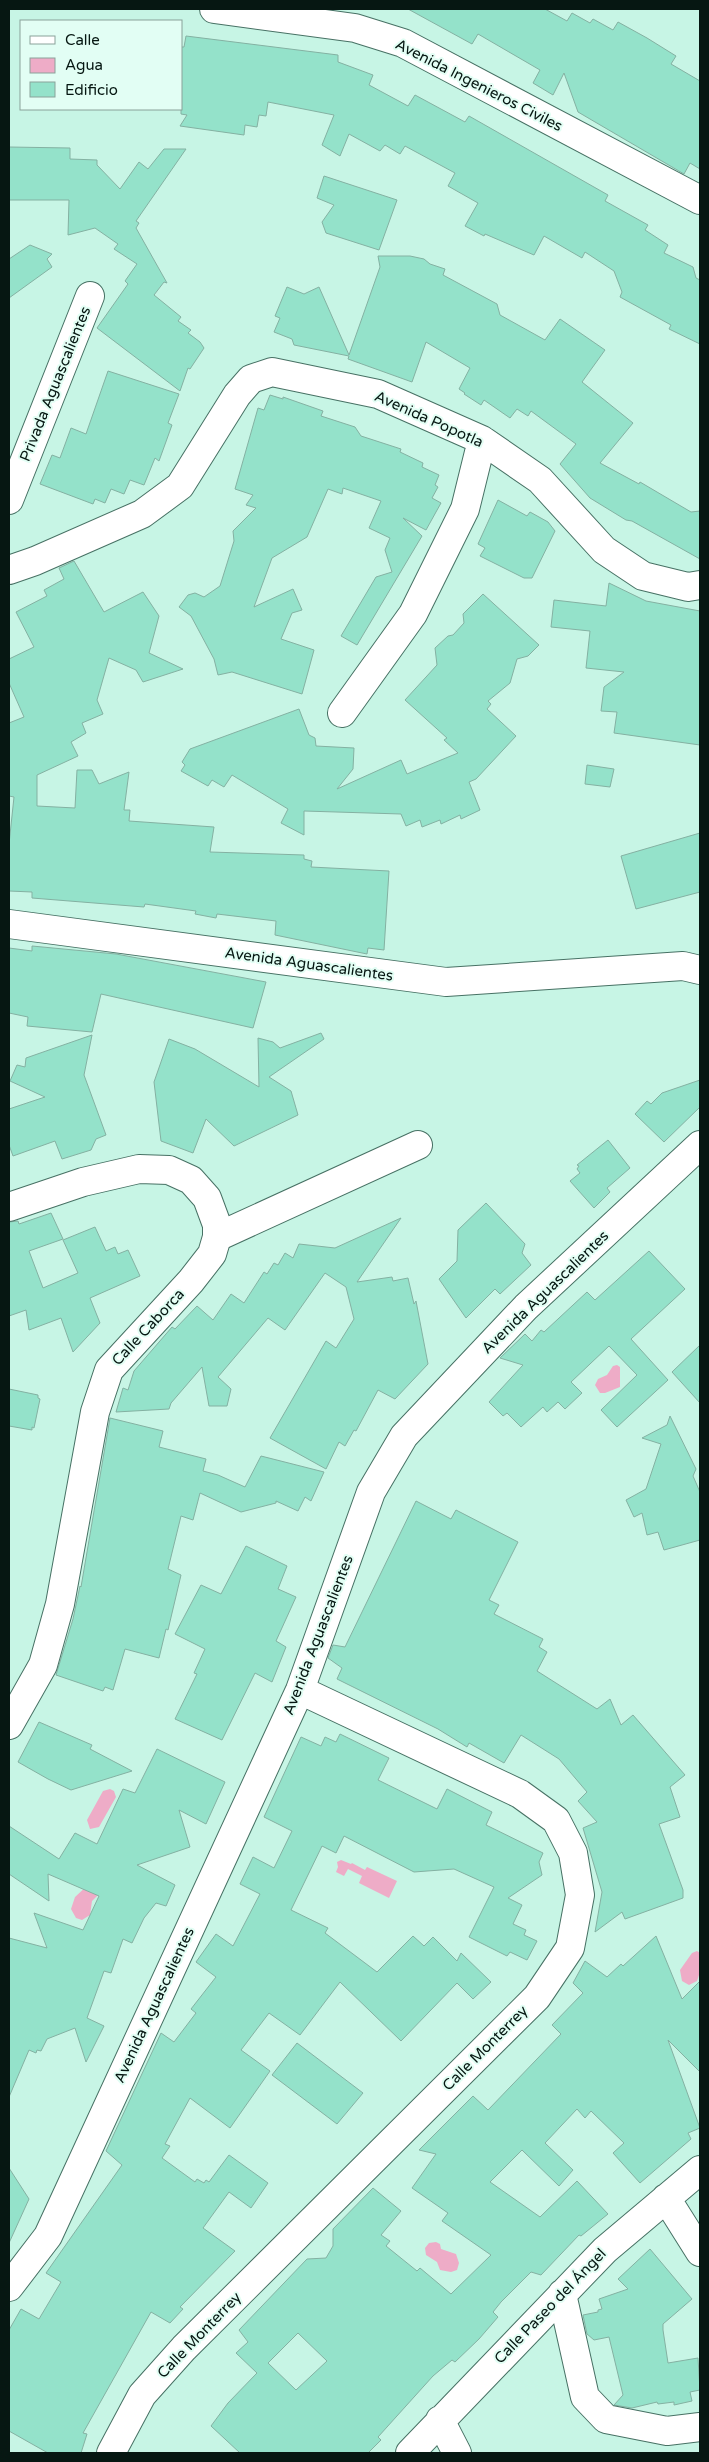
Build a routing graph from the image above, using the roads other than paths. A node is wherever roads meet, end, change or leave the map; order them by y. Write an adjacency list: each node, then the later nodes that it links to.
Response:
1 (214, 9): 2 (street, Avenida Ingenieros Civiles)
2 (700, 200)
3 (90, 296): 5 (street, Privada Aguascalientes)
4 (482, 440): 6 (street, Avenida Popotla); 7 (street, Avenida Popotla); 8 (street)
5 (9, 500)
6 (9, 570)
7 (700, 585)
8 (342, 713)
9 (9, 924): 10 (street, Avenida Aguascalientes)
10 (694, 961)
11 (418, 1144): 14 (street)
12 (700, 1145): 15 (street, Avenida Aguascalientes)
13 (9, 1207): 14 (street)
14 (217, 1237): 16 (street, Calle Caborca)
15 (300, 1690): 20 (street, Avenida Aguascalientes); 24 (street, Calle Monterrey)
16 (9, 1724)
17 (700, 2170): 18 (street, Calle Paseo del Ángel)
18 (666, 2198): 19 (street); 21 (street, Calle Paseo del Ángel)
19 (700, 2252)
20 (9, 2287)
21 (562, 2294): 22 (street, Calle Paseo del Ángel); 23 (street)
22 (440, 2420): 25 (street, Calle Paseo del Ángel); 26 (street)
23 (700, 2427)
24 (111, 2453)
25 (410, 2453)
26 (457, 2453)

